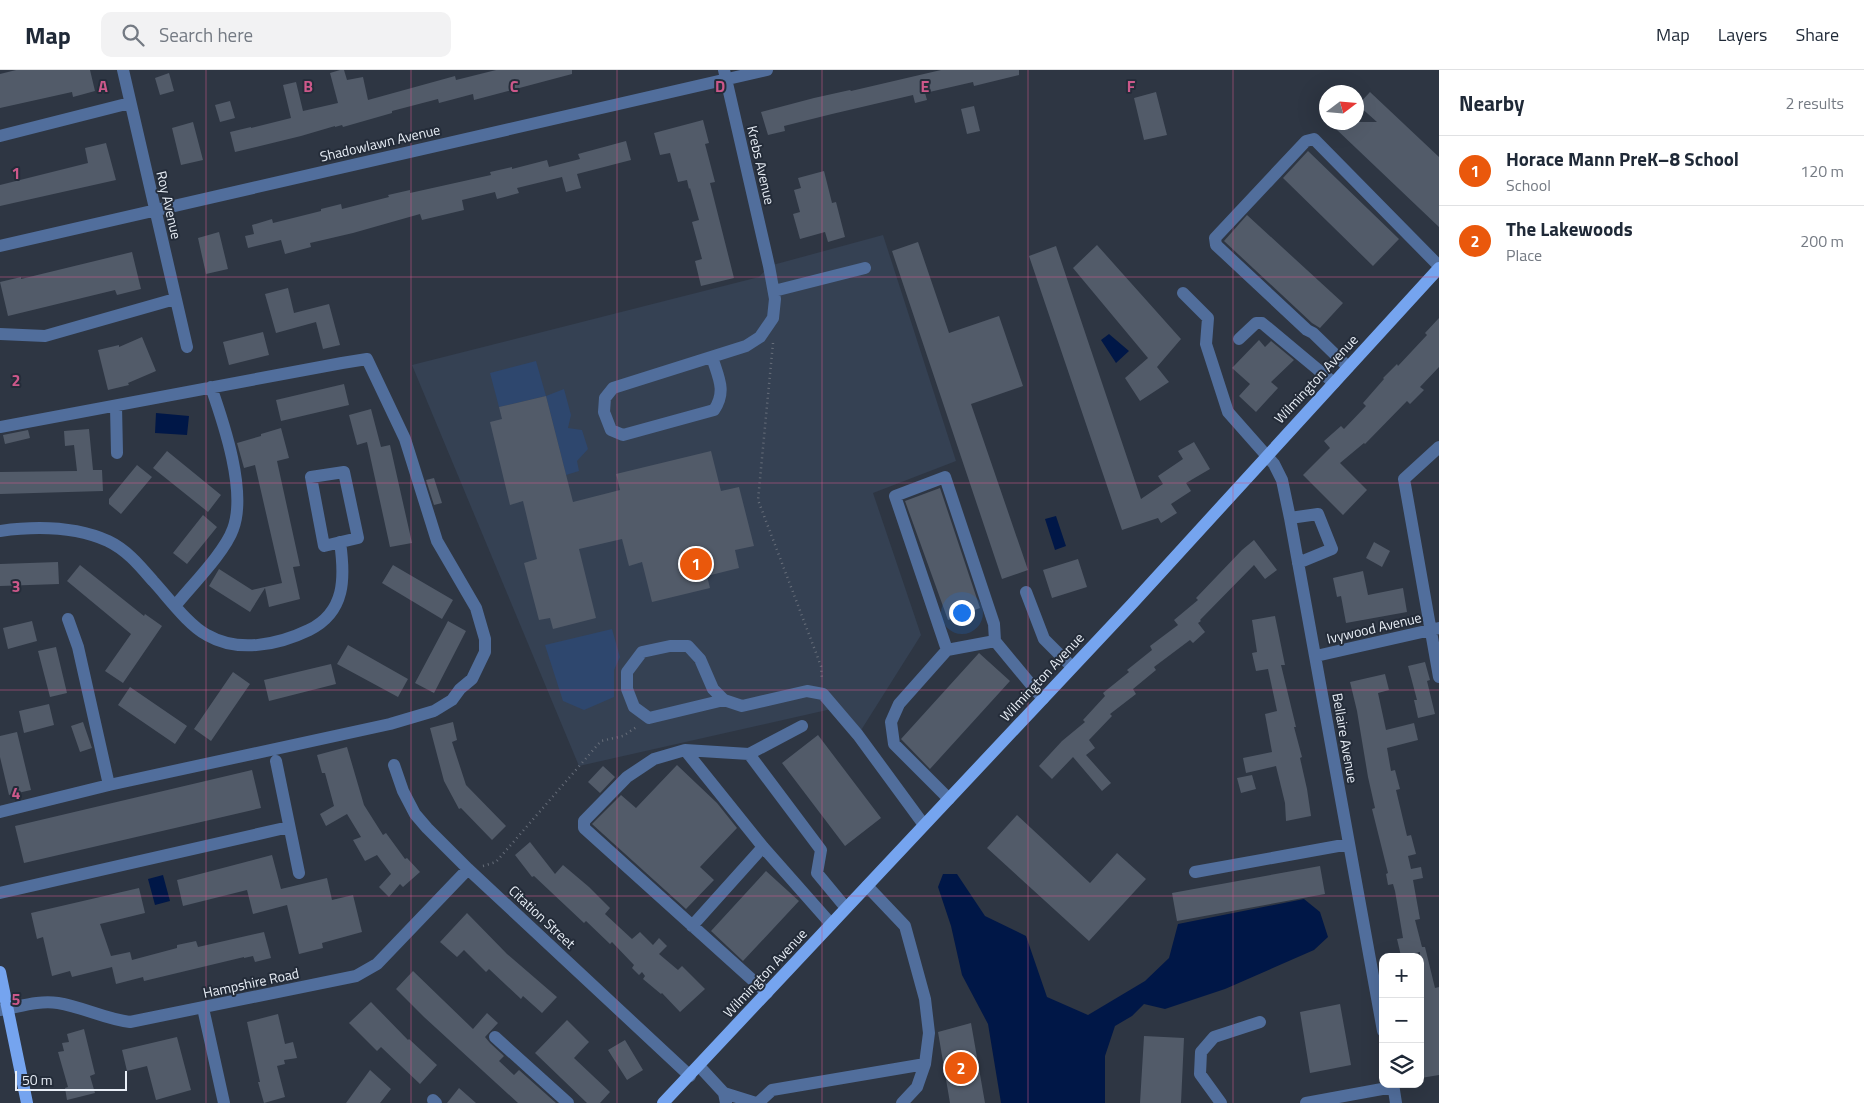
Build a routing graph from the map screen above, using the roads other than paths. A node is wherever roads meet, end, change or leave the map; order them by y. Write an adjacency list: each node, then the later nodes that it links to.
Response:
1 (123, 70): 4 (street, Roy Avenue)
2 (767, 70): 3 (street, Shadowlawn Avenue)
3 (725, 75): 6 (street, Shadowlawn Avenue); 10 (street, Krebs Avenue)
4 (130, 103): 5 (street); 6 (street, Roy Avenue)
5 (0, 136)
6 (154, 211): 7 (street, Shadowlawn Avenue); 12 (street, Roy Avenue)
7 (0, 246)
8 (1439, 267): 17 (main road, Wilmington Avenue); 17 (street)
9 (865, 268): 10 (street)
10 (774, 291): 16 (street, Krebs Avenue)
11 (1183, 293): 24 (street, Bellaire Avenue)
12 (175, 299): 13 (street); 15 (street, Roy Avenue)
13 (0, 334)
14 (1239, 339): 18 (street)
15 (186, 347)
16 (712, 357): 16 (street, Krebs Avenue)
17 (1348, 367): 18 (main road, Wilmington Avenue)
18 (1334, 382): 24 (main road, Wilmington Avenue)
19 (210, 387): 20 (street); 30 (street); 45 (street)
20 (116, 406): 21 (street); 23 (street)
21 (0, 427)
22 (1439, 447): 32 (street)
23 (117, 453)
24 (1268, 455): 25 (street, Bellaire Avenue); 36 (main road, Wilmington Avenue)
25 (1290, 518): 28 (street, Bellaire Avenue); 28 (street)
26 (0, 531): 30 (street)
27 (340, 542): 27 (street); 30 (street)
28 (1298, 563): 35 (street, Bellaire Avenue)
29 (1026, 592): 36 (street)
30 (175, 606)
31 (68, 619): 45 (street)
32 (1435, 629): 35 (street, Ivywood Avenue); 37 (street)
33 (995, 642): 34 (street); 34 (street); 38 (street)
34 (947, 650): 46 (street)
35 (1316, 656): 50 (street, Bellaire Avenue)
36 (1072, 667): 38 (main road, Wilmington Avenue)
37 (1439, 677)
38 (1043, 699): 46 (main road, Wilmington Avenue)
39 (724, 700): 39 (street); 48 (street)
40 (802, 726): 42 (street)
41 (685, 750): 42 (street); 51 (street); 59 (street)
42 (749, 754): 57 (street)
43 (276, 761): 49 (street)
44 (394, 765): 52 (street, Citation Street)
45 (109, 785): 47 (street)
46 (949, 799): 48 (main road, Wilmington Avenue)
47 (0, 812)
48 (924, 825): 55 (main road, Wilmington Avenue)
49 (290, 827): 54 (street); 56 (street)
50 (1349, 844): 53 (street); 63 (street, Bellaire Avenue)
51 (763, 847): 58 (street); 59 (street)
52 (468, 869): 62 (street, Hampshire Road); 69 (street, Citation Street)
53 (1195, 872)
54 (299, 873)
55 (867, 886): 57 (main road, Wilmington Avenue); 67 (street)
56 (0, 893)
57 (846, 908): 58 (main road, Wilmington Avenue)
58 (831, 924): 61 (main road, Wilmington Avenue)
59 (692, 926): 61 (street)
60 (0, 972): 64 (main road)
61 (767, 993): 68 (main road, Wilmington Avenue)
62 (203, 1008): 64 (street, Hampshire Road); 74 (street)
63 (1379, 1009)
64 (4, 1010): 73 (main road)
65 (1260, 1022): 79 (street)
66 (495, 1037): 75 (street)
67 (925, 1064): 77 (street); 78 (street)
68 (699, 1066): 69 (main road, Wilmington Avenue); 72 (street)
69 (690, 1076): 76 (main road, Wilmington Avenue)
70 (1383, 1088): 80 (street)
71 (1393, 1088): 81 (street)
72 (725, 1098): 77 (street)
73 (27, 1103)
74 (224, 1103)
75 (568, 1103)
76 (663, 1103)
77 (757, 1103)
78 (902, 1103)
79 (1221, 1103)
80 (1306, 1103)
81 (1396, 1103)

